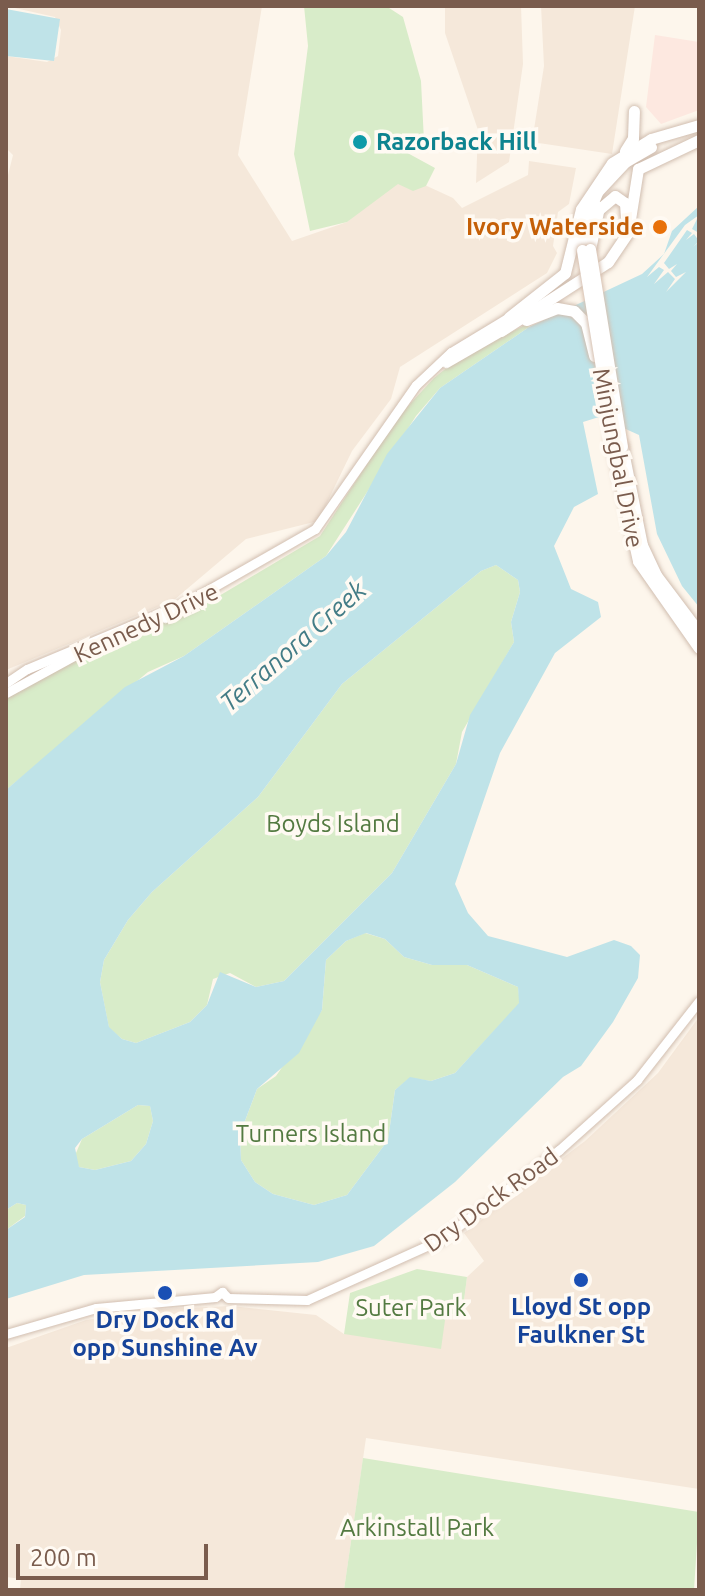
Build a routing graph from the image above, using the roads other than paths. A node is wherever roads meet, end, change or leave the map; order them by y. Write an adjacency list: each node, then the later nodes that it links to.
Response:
1 (699, 126): 2 (main road); 6 (main road)
2 (668, 133): 4 (main road); 4 (main road)
3 (699, 137): 5 (main road); 9 (main road)
4 (622, 155): 7 (main road)
5 (597, 211): 6 (main road); 7 (main road)
6 (586, 249): 11 (main road, Minjungbal Drive, bridge)
7 (509, 317): 10 (street, Kennedy Drive)
8 (526, 320): 9 (street); 11 (main road, bridge)
9 (501, 331): 10 (street, Kennedy Drive)
10 (391, 421): 12 (street, Kennedy Drive)
11 (618, 446): 13 (main road, Minjungbal Drive); 14 (main road, Minjungbal Drive)
12 (350, 486): 15 (street, Kennedy Drive); 16 (street, Kennedy Drive)
13 (699, 632)
14 (699, 648)
15 (56, 664): 16 (street); 17 (street, Kennedy Drive)
16 (8, 682)
17 (6, 693)
18 (699, 1001): 19 (street, Dry Dock Road)
19 (6, 1334)

